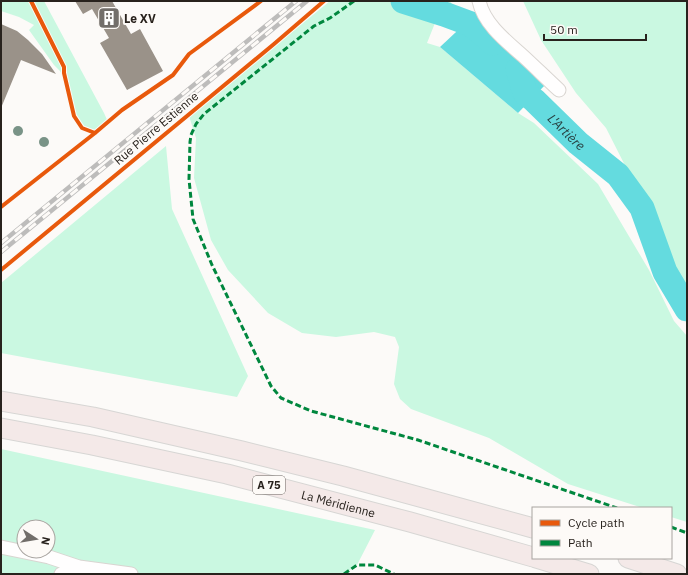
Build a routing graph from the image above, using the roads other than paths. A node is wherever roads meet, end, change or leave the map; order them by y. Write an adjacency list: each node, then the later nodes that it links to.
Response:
1 (479, 1): 2 (lane)
2 (559, 90)
3 (1, 401): 5 (highway, A 75)
4 (1, 428): 7 (highway, La Méridienne / A 75)
5 (532, 528)
6 (1, 548): 10 (lane)
7 (532, 557)
8 (539, 559): 13 (highway)
9 (631, 559): 14 (highway)
10 (79, 567): 11 (lane); 12 (lane)
11 (61, 574)
12 (131, 574)
13 (589, 574)
14 (677, 574)

